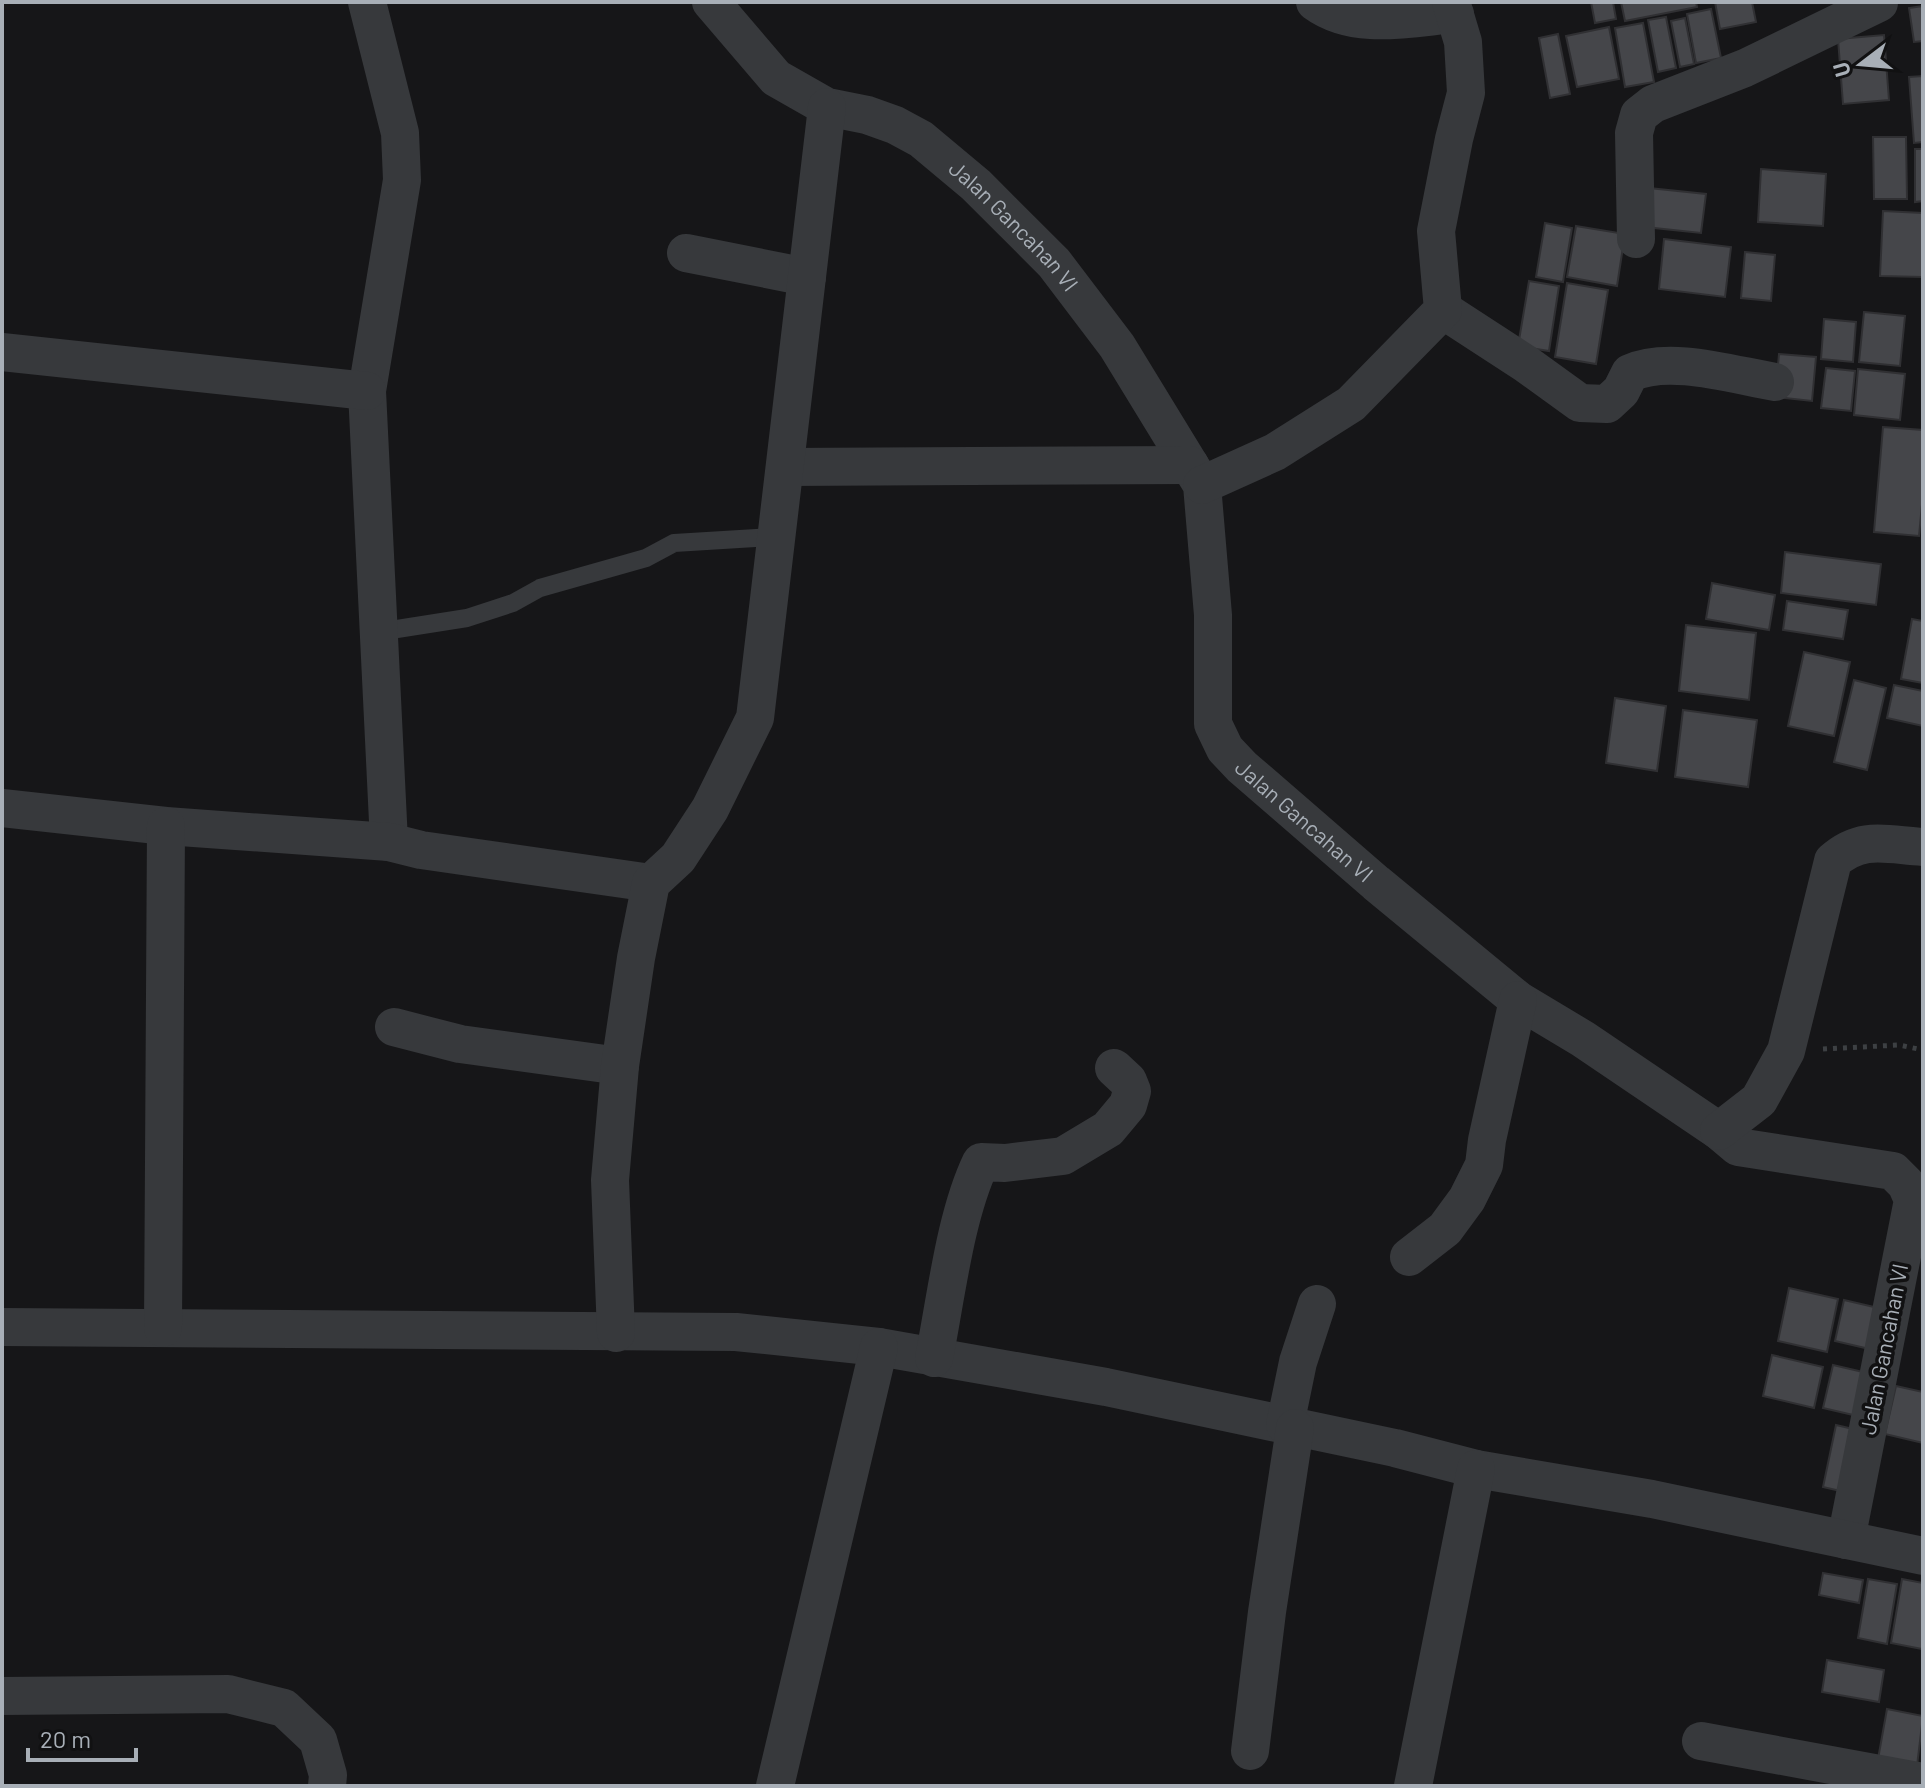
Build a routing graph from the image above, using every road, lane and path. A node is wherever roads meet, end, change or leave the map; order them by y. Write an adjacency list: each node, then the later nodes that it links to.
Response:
1 (367, 2): 13 (street)
2 (711, 2): 6 (street, Jalan Gancahan VI)
3 (1315, 2): 5 (street)
4 (1879, 2): 7 (street)
5 (1453, 8): 10 (street)
6 (827, 107): 9 (street); 15 (street, Jalan Gancahan VI)
7 (1636, 239)
8 (686, 253): 9 (street)
9 (807, 277): 14 (street)
10 (1443, 310): 12 (street); 15 (street)
11 (2, 352): 13 (street)
12 (1775, 382)
13 (367, 391): 17 (street)
14 (785, 467): 15 (street); 16 (street)
15 (1196, 475): 23 (street, Jalan Gancahan VI)
16 (774, 537): 17 (lane); 22 (street)
17 (378, 632): 20 (street)
18 (2, 808): 19 (street)
19 (166, 826): 20 (street); 33 (street)
20 (389, 842): 22 (street)
21 (1923, 847): 26 (street)
22 (651, 883): 27 (street)
23 (1518, 1000): 29 (street, Jalan Gancahan VI); 30 (street)
24 (394, 1027): 27 (street)
25 (1923, 1050): 26 (path)
26 (1786, 1051): 29 (street)
27 (620, 1066): 34 (street)
28 (1114, 1068): 36 (street)
29 (1719, 1131): 39 (street, Jalan Gancahan VI)
30 (1409, 1257)
31 (1317, 1304): 37 (street)
32 (2, 1327): 33 (street)
33 (163, 1328): 34 (street)
34 (616, 1333): 35 (street)
35 (879, 1347): 36 (street); 46 (street)
36 (934, 1358): 37 (street)
37 (1290, 1426): 38 (street); 43 (street)
38 (1476, 1469): 39 (street); 47 (street)
39 (1846, 1540): 40 (street)
40 (1923, 1556)
41 (2, 1696): 45 (street)
42 (1701, 1741): 44 (street)
43 (1250, 1751)
44 (1923, 1782)
45 (327, 1786)
46 (775, 1786)
47 (1413, 1786)

